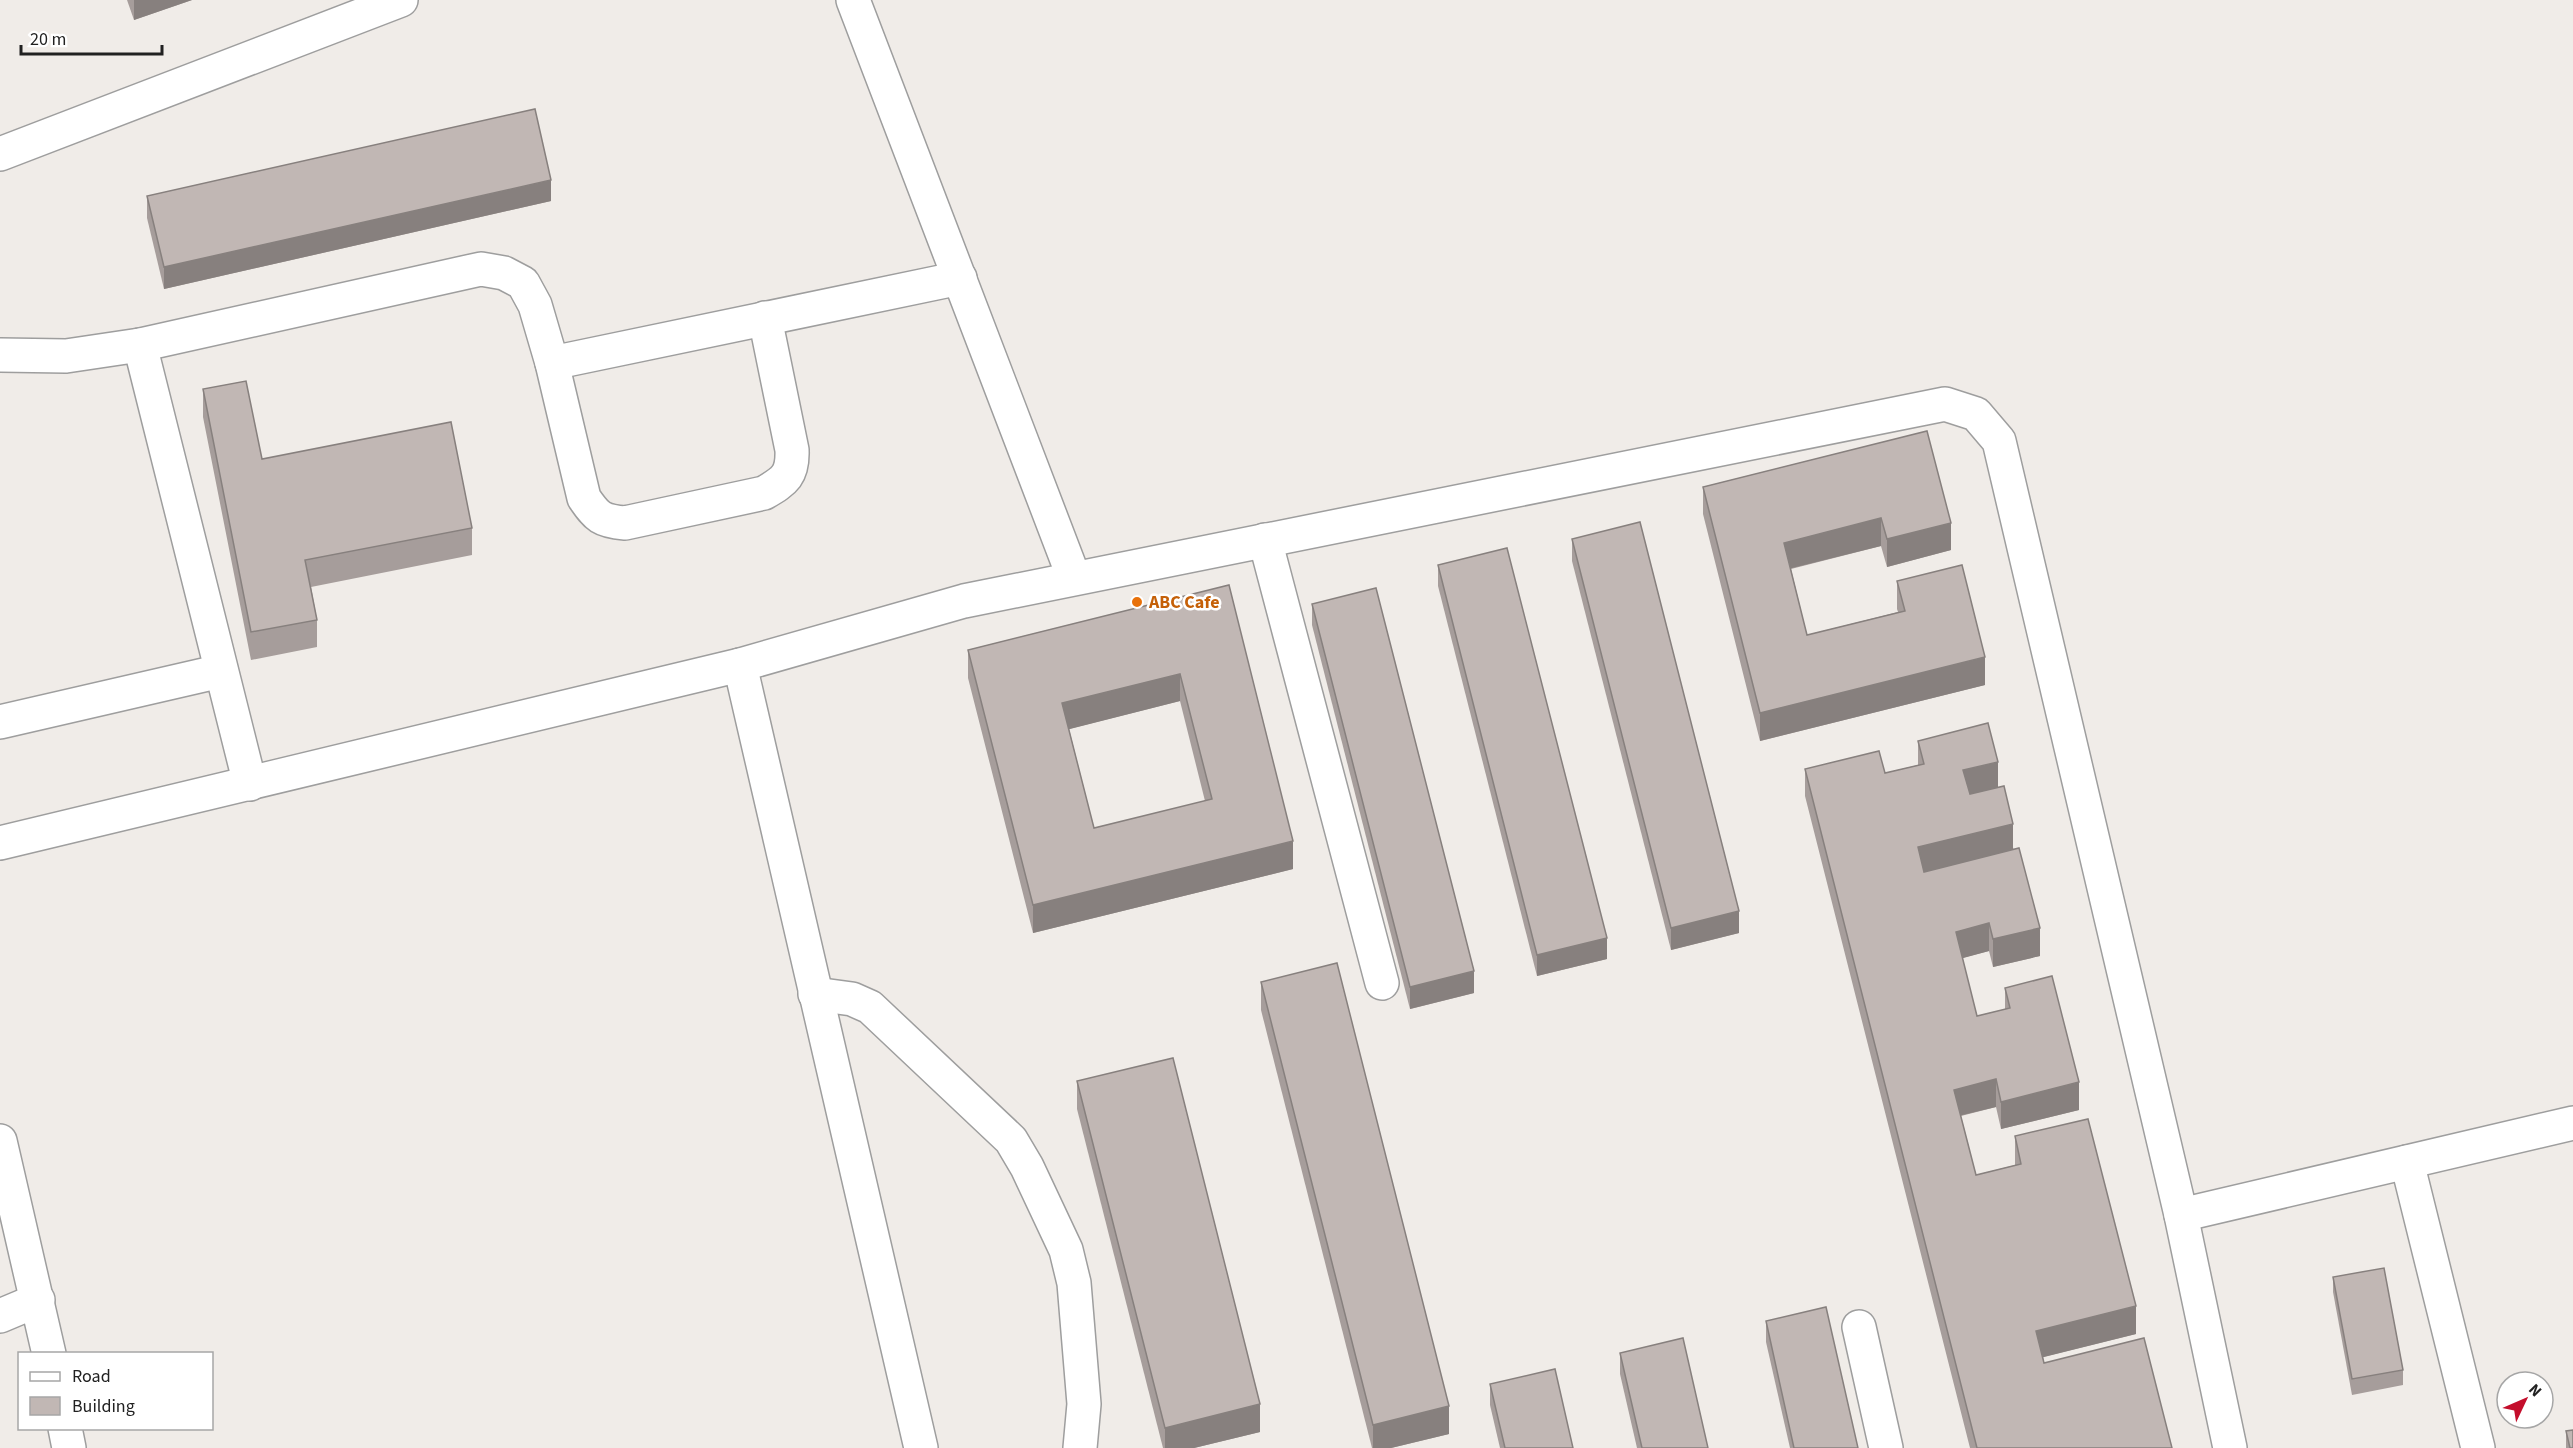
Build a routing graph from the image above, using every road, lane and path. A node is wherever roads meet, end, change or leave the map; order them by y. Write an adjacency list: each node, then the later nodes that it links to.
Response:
1 (401, 0): 3 (lane)
2 (853, 0): 4 (lane)
3 (0, 154)
4 (960, 278): 5 (lane); 10 (lane)
5 (765, 318): 8 (lane); 8 (lane)
6 (140, 345): 7 (lane); 8 (lane); 12 (lane)
7 (0, 355)
8 (552, 363)
9 (1265, 540): 10 (lane); 16 (lane); 21 (lane)
10 (1074, 578): 11 (lane)
11 (740, 665): 14 (lane); 17 (lane)
12 (221, 671): 13 (lane); 14 (lane)
13 (0, 722)
14 (250, 784): 15 (lane)
15 (0, 843)
16 (1382, 983)
17 (815, 994): 28 (lane); 29 (lane)
18 (2573, 1123): 20 (lane)
19 (0, 1141): 22 (lane)
20 (2407, 1162): 21 (lane); 32 (lane)
21 (2181, 1215): 31 (lane)
22 (38, 1300): 23 (lane); 25 (lane)
23 (0, 1316)
24 (1859, 1327): 30 (lane)
25 (49, 1352)
26 (65, 1430): 27 (lane)
27 (69, 1448)
28 (921, 1448)
29 (1080, 1448)
30 (1886, 1448)
31 (2230, 1448)
32 (2478, 1448)

